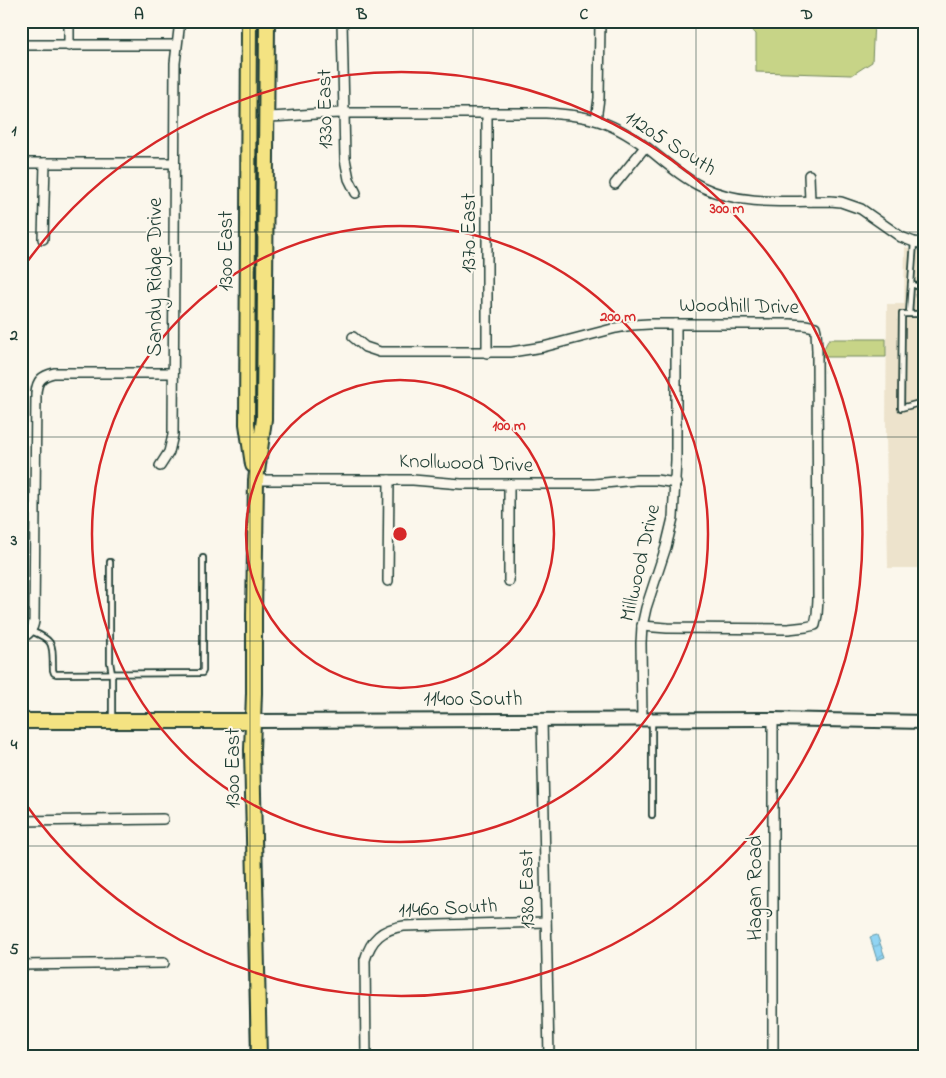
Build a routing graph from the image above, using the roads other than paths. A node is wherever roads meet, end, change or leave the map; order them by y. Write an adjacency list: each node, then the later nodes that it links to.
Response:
1 (69, 21): 9 (street)
2 (180, 21): 8 (street, Sandy Ridge Drive)
3 (249, 21): 33 (main road, 1300 East)
4 (267, 21): 12 (main road, 1300 East)
5 (342, 21): 10 (street, 1330 East)
6 (600, 21): 13 (street)
7 (21, 45): 9 (street)
8 (176, 45): 9 (street); 17 (street, Sandy Ridge Drive)
9 (69, 46)
10 (344, 112): 11 (street, 11205 South); 12 (street, 11205 South); 20 (street, 1330 East)
11 (487, 112): 13 (street, 11205 South); 30 (street, 1370 East)
12 (266, 117): 33 (main road, 1300 East)
13 (596, 120): 14 (street, 11205 South)
14 (645, 146): 19 (street); 21 (street, 11205 South)
15 (21, 163): 16 (street)
16 (45, 163): 17 (street); 22 (street)
17 (174, 163): 31 (street, Sandy Ridge Drive)
18 (809, 174): 21 (street)
19 (615, 184)
20 (356, 193)
21 (810, 200): 23 (street, 11205 South)
22 (44, 239)
23 (914, 242): 24 (street, 11205 South); 25 (lane)
24 (925, 244)
25 (911, 284): 26 (lane); 27 (lane)
26 (925, 289)
27 (909, 314): 27 (lane)
28 (676, 324): 30 (street, Woodhill Drive); 35 (street, Millwood Drive); 41 (street, Woodhill Drive)
29 (353, 337): 30 (street, Woodhill Drive)
30 (487, 353)
31 (173, 373): 32 (street); 42 (street, Sandy Ridge Drive)
32 (160, 466)
33 (256, 480): 34 (street, Knollwood Drive); 50 (main road, 1300 East)
34 (389, 480): 36 (street, Knollwood Drive); 39 (street)
35 (676, 483): 36 (street, Knollwood Drive); 41 (street, Millwood Drive)
36 (509, 484): 40 (street)
37 (203, 558): 44 (lane)
38 (110, 562): 44 (lane)
39 (388, 581)
40 (509, 582)
41 (642, 626): 45 (street, Millwood Drive)
42 (31, 631): 43 (street); 44 (lane)
43 (21, 638)
44 (112, 674): 49 (lane)
45 (647, 719): 46 (main road, 11400 South); 47 (main road, 11400 South); 52 (lane)
46 (773, 719): 51 (main road, 11400 South); 61 (street, Hagan Road)
47 (542, 720): 50 (main road, 11400 South); 55 (street, 1380 East)
48 (21, 721): 49 (main road, 11400 South)
49 (112, 721): 50 (main road, 11400 South)
50 (254, 721): 58 (main road, 1300 East)
51 (925, 722)
52 (652, 816)
53 (163, 819): 54 (street)
54 (21, 821)
55 (546, 922): 59 (street, 11460 South); 60 (street, 1380 East)
56 (164, 963): 57 (street)
57 (21, 965)
58 (259, 1057)
59 (366, 1057)
60 (549, 1057)
61 (773, 1057)

